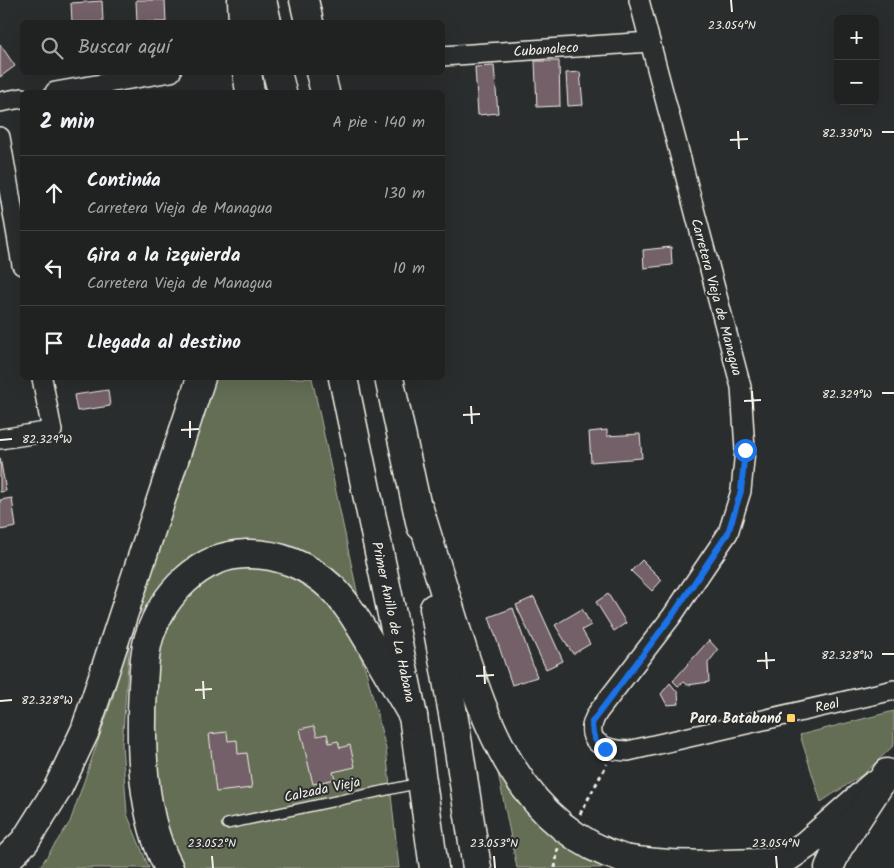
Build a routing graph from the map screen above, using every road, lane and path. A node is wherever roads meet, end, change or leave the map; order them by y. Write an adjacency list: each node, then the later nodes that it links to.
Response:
1 (242, 0): 5 (main road)
2 (262, 0): 6 (main road)
3 (304, 0): 7 (main road)
4 (639, 0): 8 (street, Carretera Vieja de Managua)
5 (243, 20)
6 (266, 20)
7 (309, 20)
8 (650, 42): 9 (street, Cubanaleco); 30 (street, Carretera Vieja de Managua)
9 (445, 56)
10 (154, 75): 14 (street)
11 (247, 75): 15 (main road)
12 (278, 75): 16 (main road)
13 (321, 75): 17 (main road)
14 (67, 90)
15 (250, 90)
16 (282, 90)
17 (324, 90)
18 (20, 98): 19 (street)
19 (0, 102)
20 (0, 137): 21 (street)
21 (20, 253)
22 (42, 380): 26 (street)
23 (200, 380): 36 (main road)
24 (343, 380): 29 (main road, Primer Anillo de La Habana)
25 (389, 380): 27 (main road)
26 (0, 439)
27 (419, 509): 34 (main road); 39 (main road)
28 (894, 690): 30 (street, Real)
29 (413, 716): 32 (main road, Primer Anillo de La Habana); 37 (main road)
30 (614, 750): 34 (path)
31 (891, 769): 35 (main road); 41 (main road)
32 (422, 782): 33 (lane, Calzada Vieja); 38 (main road, Primer Anillo de La Habana)
33 (227, 824)
34 (570, 832): 35 (main road); 40 (path)
35 (777, 865)
36 (0, 866)
37 (168, 868)
38 (434, 868)
39 (477, 868)
40 (555, 868)
41 (829, 868)

